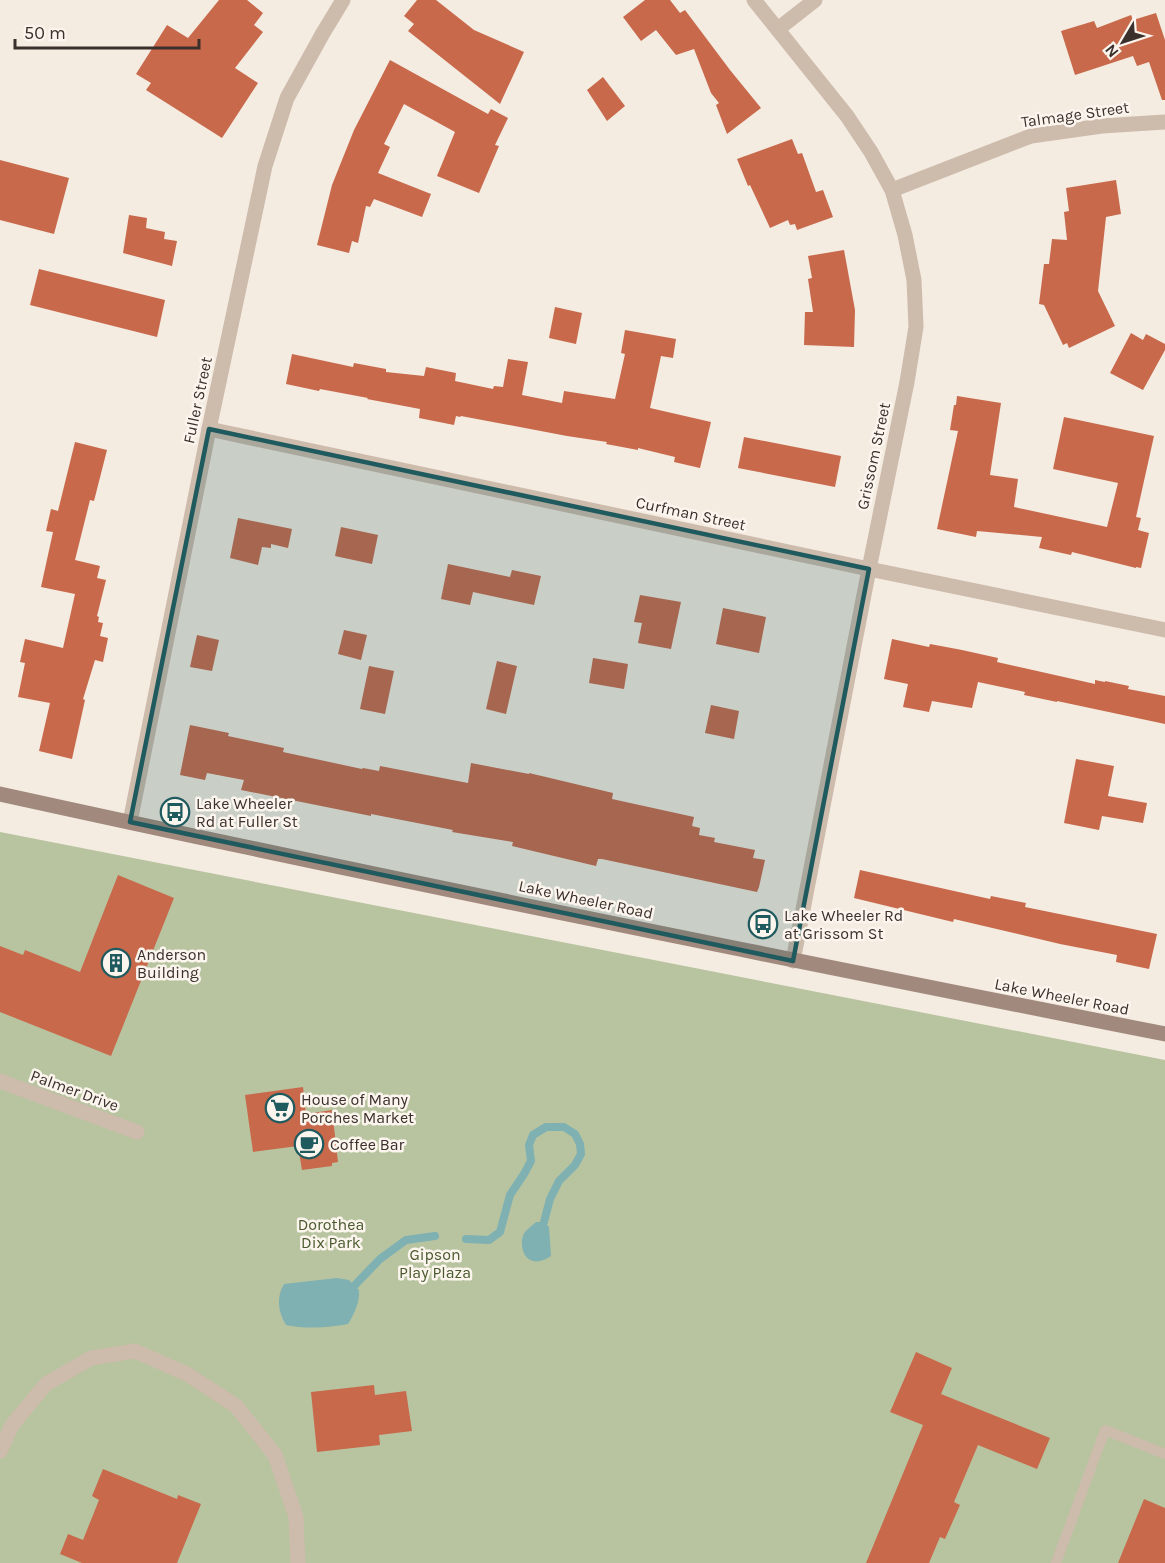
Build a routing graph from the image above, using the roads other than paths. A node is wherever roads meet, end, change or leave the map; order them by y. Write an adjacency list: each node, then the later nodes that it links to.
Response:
1 (344, 0): 7 (street, Fuller Street)
2 (754, 0): 4 (street, Grissom Street)
3 (815, 0): 4 (street)
4 (778, 29): 6 (street, Grissom Street)
5 (1165, 122): 6 (street, Talmage Street)
6 (892, 190): 8 (street, Grissom Street)
7 (209, 429): 8 (street, Curfman Street); 11 (street, Fuller Street)
8 (868, 569): 9 (street, Curfman Street); 12 (street, Grissom Street)
9 (1165, 630)
10 (0, 794): 11 (main road, Lake Wheeler Road)
11 (130, 822): 12 (main road, Lake Wheeler Road)
12 (793, 961): 13 (main road, Lake Wheeler Road)
13 (1165, 1034)
14 (0, 1081): 15 (street, Palmer Drive)
15 (137, 1132)
16 (0, 1451): 18 (street)
17 (1165, 1454): 19 (lane)
18 (298, 1563)
19 (1056, 1563)

